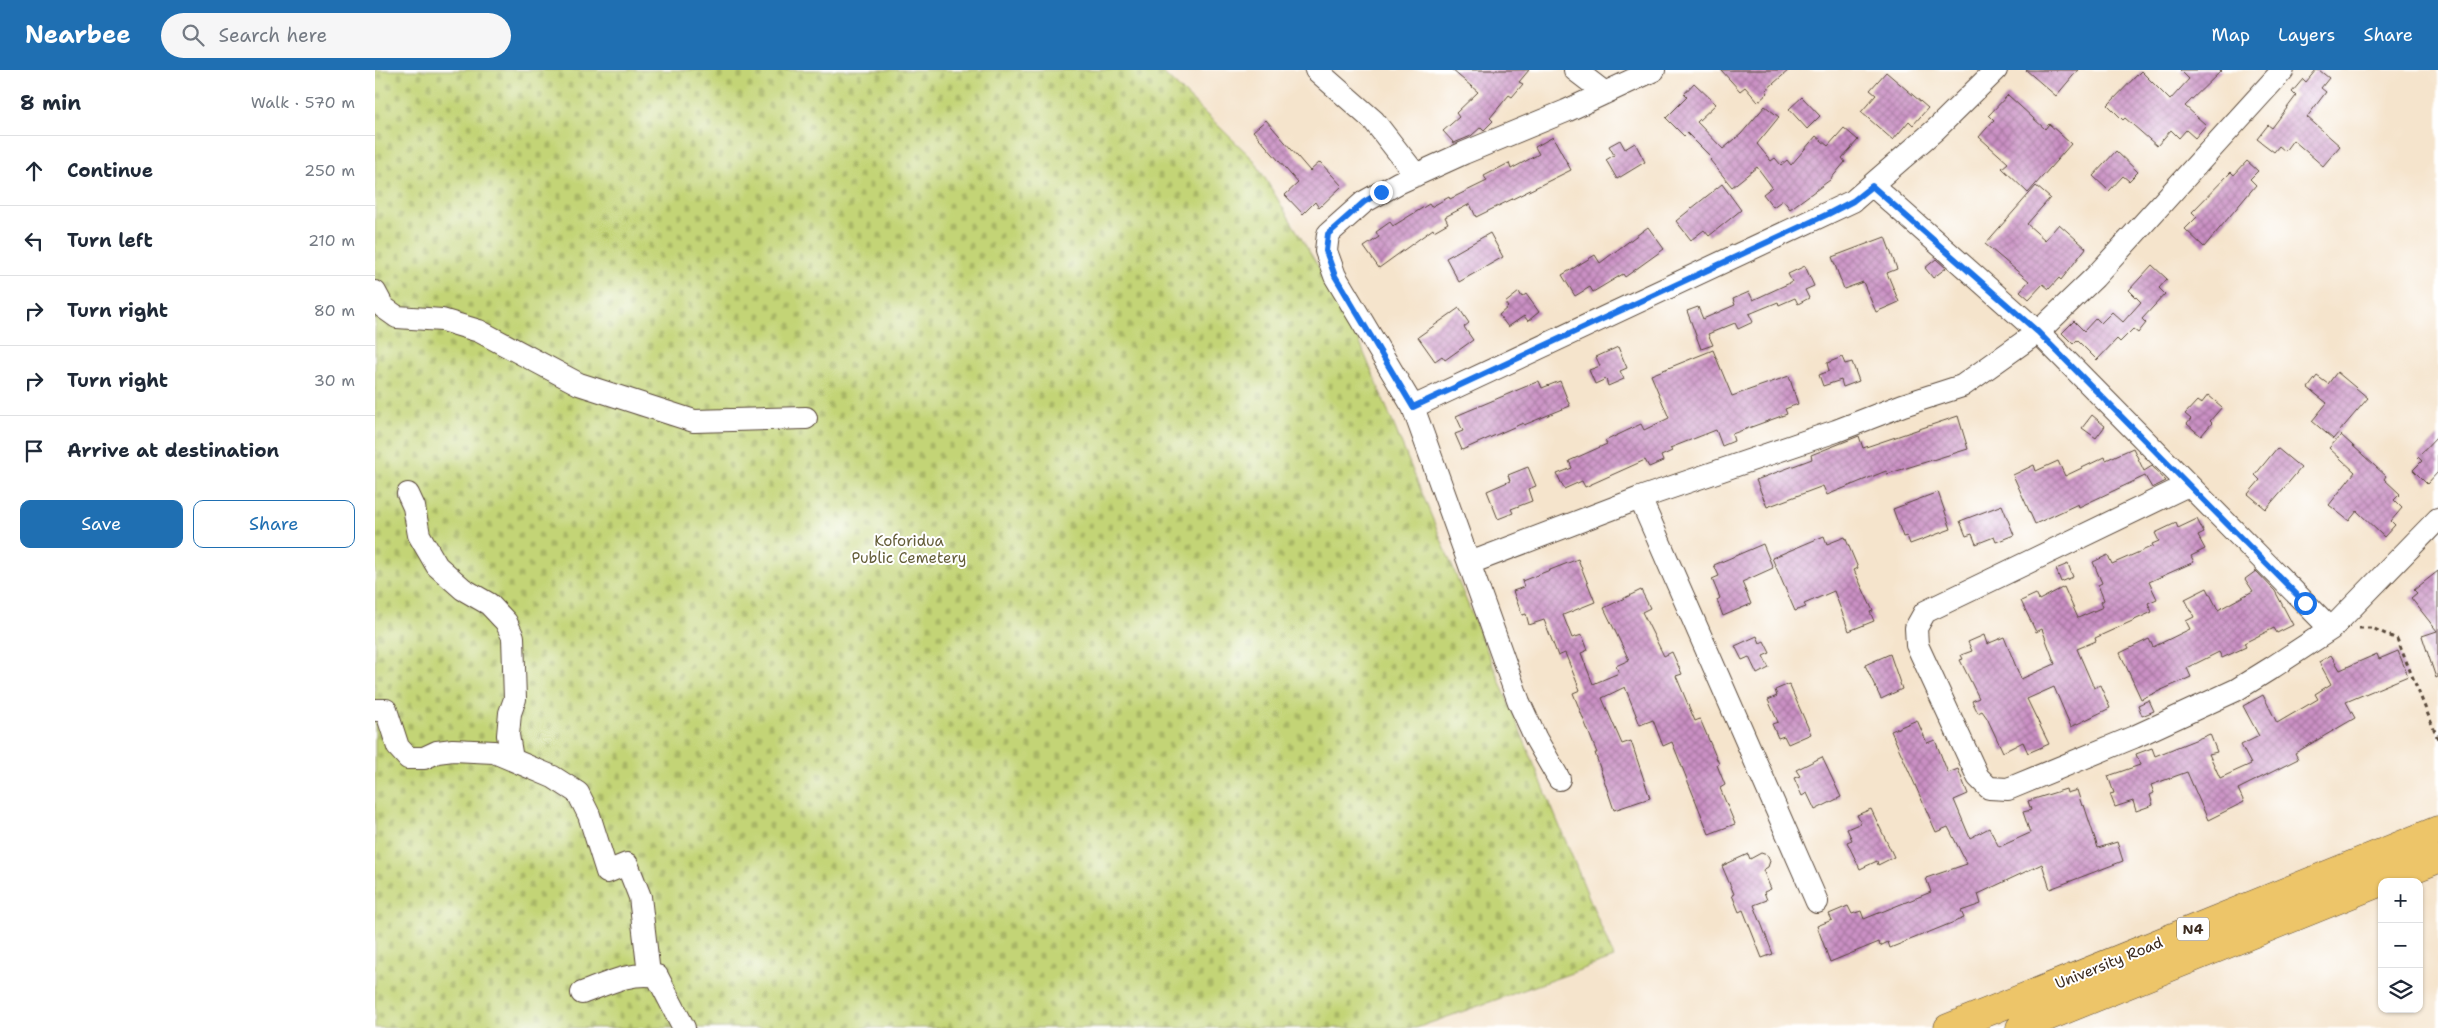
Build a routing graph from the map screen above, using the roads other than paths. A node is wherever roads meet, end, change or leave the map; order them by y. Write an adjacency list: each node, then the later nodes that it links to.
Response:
1 (1316, 70): 7 (street)
2 (1575, 70): 6 (street)
3 (1654, 70): 6 (street)
4 (1996, 70): 8 (street)
5 (2283, 70): 10 (street)
6 (1605, 93): 7 (street)
7 (1416, 175): 11 (street)
8 (1872, 186): 10 (street); 11 (street)
9 (375, 292): 12 (street)
10 (2038, 332): 13 (street); 15 (street)
11 (1413, 407): 17 (street)
12 (806, 418)
13 (2188, 486): 18 (street); 18 (street)
14 (408, 494): 20 (street)
15 (1640, 498): 17 (street); 24 (street)
16 (2438, 519): 18 (street)
17 (1470, 562): 21 (street)
18 (2332, 628)
19 (375, 710): 20 (street)
20 (512, 759): 25 (street)
21 (1559, 779)
22 (2438, 830): 28 (highway, University Road / N4)
23 (2438, 859): 29 (highway, University Road / N4)
24 (1817, 902)
25 (649, 974): 26 (street); 27 (street)
26 (582, 993)
27 (684, 1028)
28 (1948, 1028)
29 (2020, 1028)

